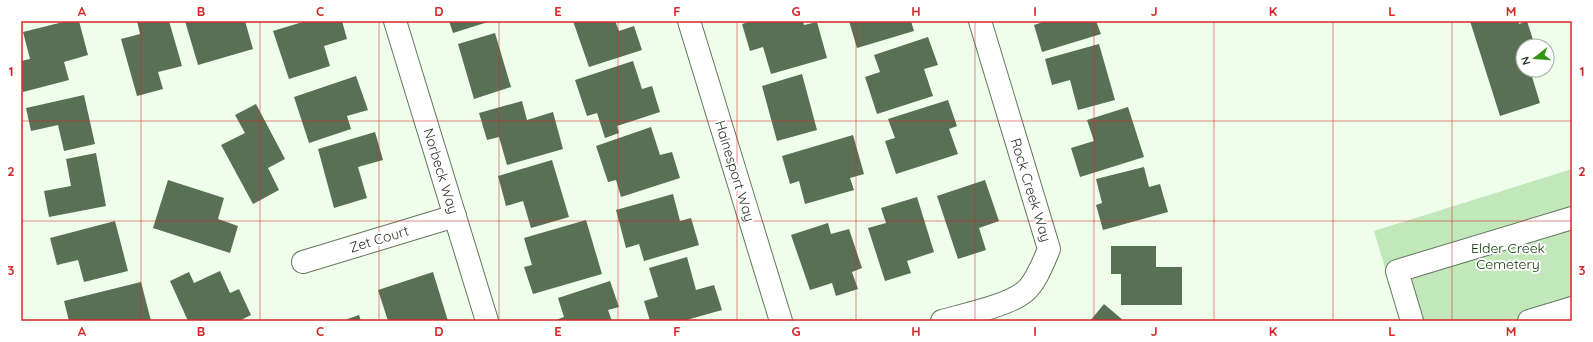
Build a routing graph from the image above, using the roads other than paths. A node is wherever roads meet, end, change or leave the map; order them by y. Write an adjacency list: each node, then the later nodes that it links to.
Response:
1 (394, 21): 4 (street, Norbeck Way)
2 (689, 21): 9 (street, Hainesport Way)
3 (980, 21): 10 (street, Rock Creek Way)
4 (455, 216): 6 (street, Zet Court); 8 (street, Norbeck Way)
5 (1572, 218): 11 (street)
6 (303, 262)
7 (1572, 308): 12 (street)
8 (487, 321)
9 (781, 321)
10 (942, 321)
11 (1412, 321)
12 (1529, 321)

